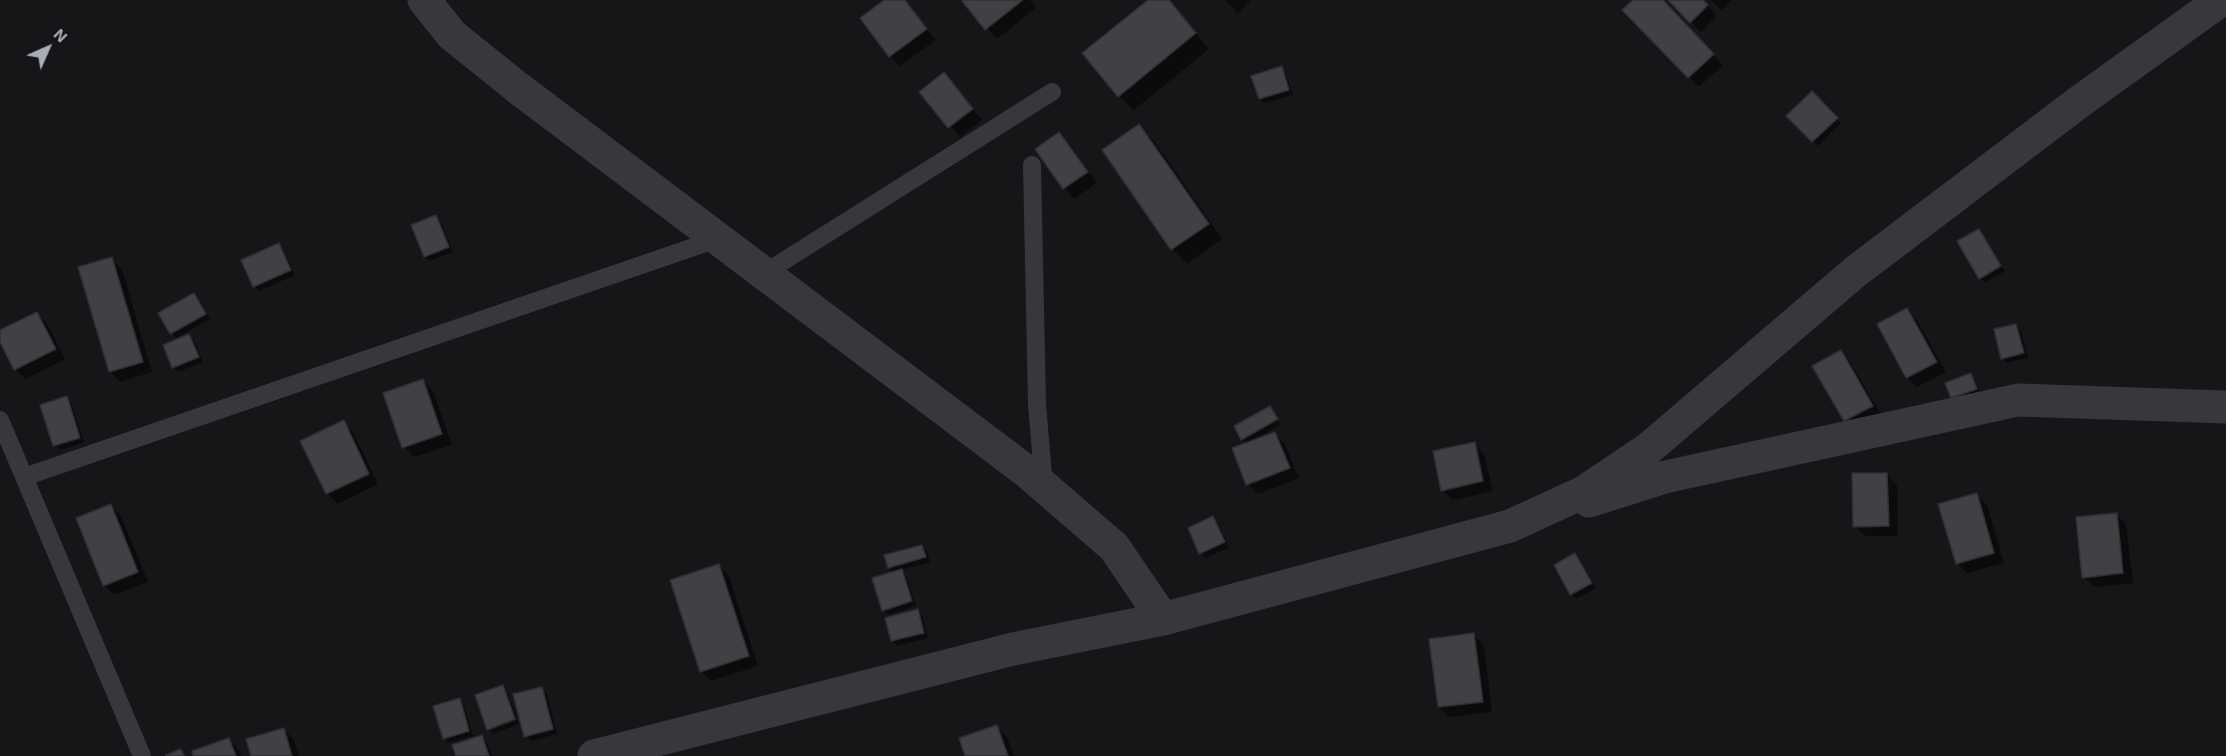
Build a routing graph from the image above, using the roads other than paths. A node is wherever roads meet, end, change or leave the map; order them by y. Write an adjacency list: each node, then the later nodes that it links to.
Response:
1 (424, 0): 5 (street)
2 (2221, 0): 9 (street)
3 (1052, 92): 6 (lane)
4 (1032, 165): 12 (lane)
5 (717, 239): 6 (street); 10 (lane)
6 (763, 274): 12 (street)
7 (2226, 407): 11 (street)
8 (0, 420): 10 (lane)
9 (1648, 449): 11 (street); 13 (street)
10 (24, 477): 15 (lane)
11 (1665, 477): 13 (street)
12 (1044, 487): 14 (street)
13 (1510, 526): 14 (street)
14 (1163, 620): 16 (street)
15 (142, 756)
16 (594, 756)

